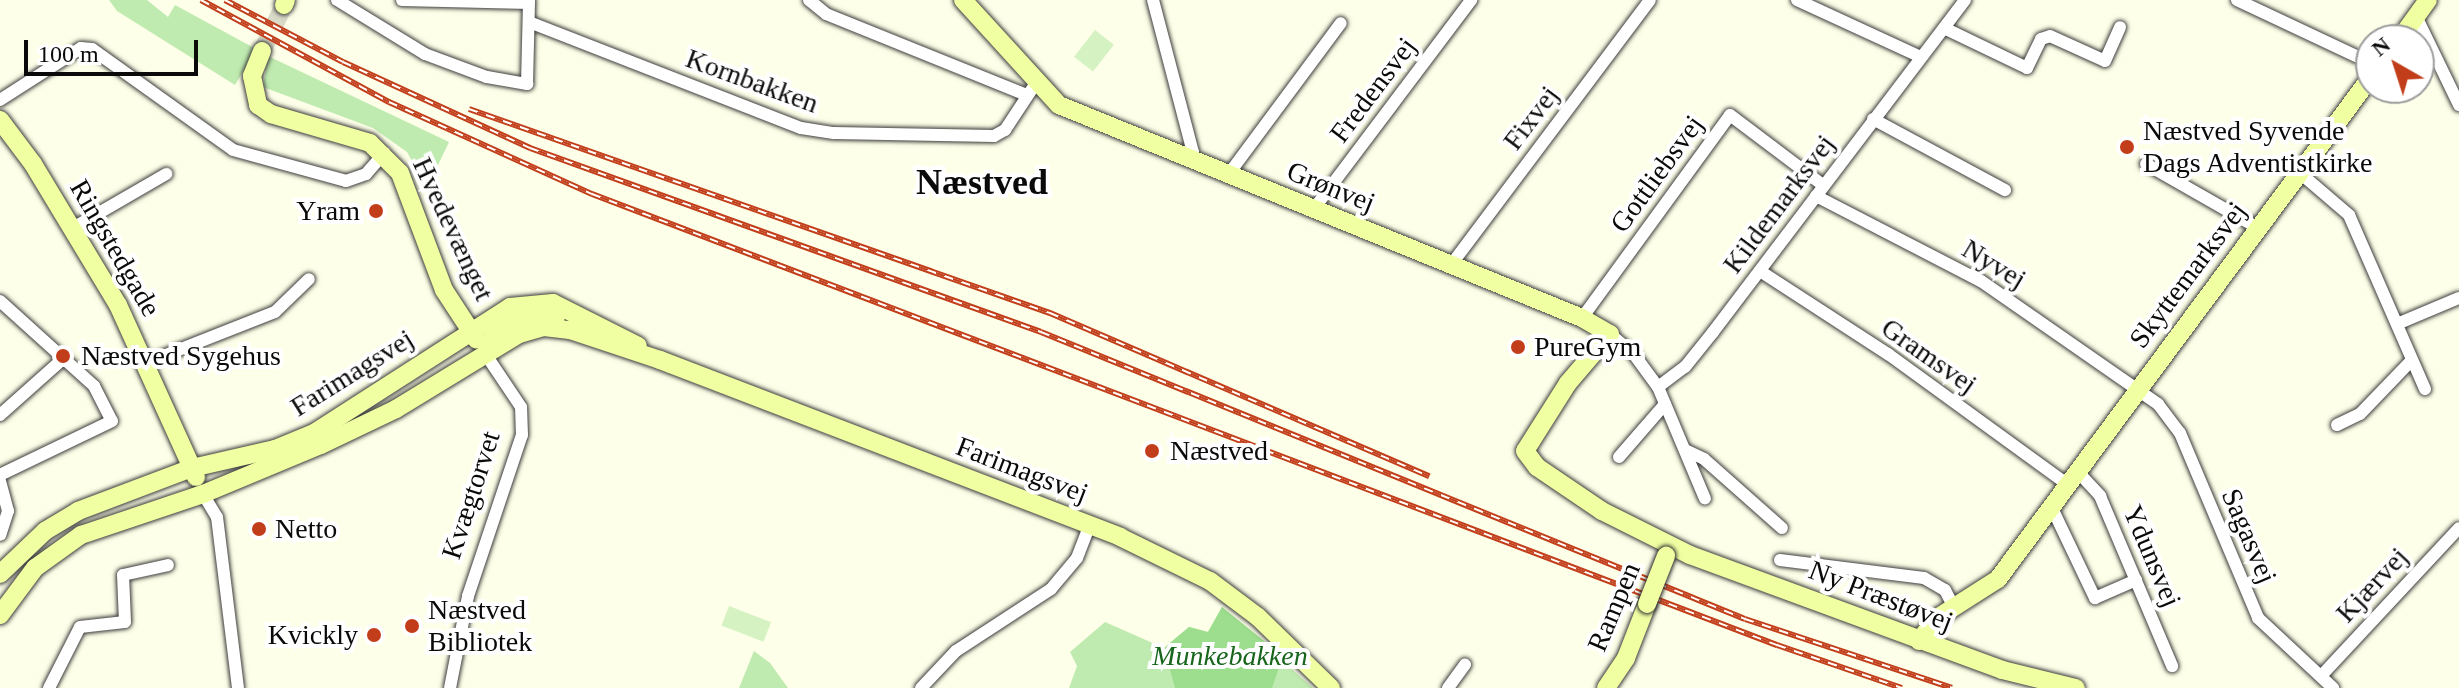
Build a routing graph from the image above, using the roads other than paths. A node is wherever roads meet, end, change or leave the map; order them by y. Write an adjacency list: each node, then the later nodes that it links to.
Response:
1 (338, 0): 14 (street)
2 (402, 0): 12 (street)
3 (809, 0): 22 (street)
4 (963, 0): 22 (street, Grønvej)
5 (1153, 0): 30 (street)
6 (1471, 0): 38 (street, Fredensvej)
7 (1650, 0): 41 (street, Fixvej)
8 (1797, 0): 21 (street)
9 (1965, 0): 18 (street, Kildemarksvej)
10 (2237, 0): 20 (street)
11 (2428, 0): 13 (street)
12 (529, 2): 14 (street)
13 (2416, 16): 16 (street); 25 (street)
14 (529, 22): 22 (street, Kornbakken)
15 (1341, 23): 34 (street)
16 (2410, 24)
17 (2120, 27): 18 (street)
18 (1944, 28): 21 (street, Kildemarksvej)
19 (262, 51): 29 (street, Hvedevænget)
20 (2355, 55)
21 (1921, 57): 26 (street, Kildemarksvej)
22 (1030, 89): 30 (street, Grønvej)
23 (2355, 99): 32 (street, Skyttemarksvej)
24 (0, 100): 29 (street)
25 (2459, 105)
26 (1873, 119): 35 (street); 36 (street, Kildemarksvej)
27 (0, 120): 37 (street, Ringstedgade)
28 (0, 135): 37 (street)
29 (384, 153): 49 (street, Hvedevænget)
30 (1189, 160): 34 (street, Grønvej)
31 (2146, 164): 40 (street)
32 (2300, 173): 40 (street, Skyttemarksvej); 47 (street)
33 (166, 174): 39 (street)
34 (1228, 175): 38 (street, Grønvej)
35 (2005, 190)
36 (1819, 191): 42 (street, Kildemarksvej); 46 (street, Gottliebsvej); 57 (street, Nyvej)
37 (52, 195): 39 (street, Ringstedgade)
38 (1313, 210): 41 (street, Grønvej)
39 (73, 228): 55 (street, Ringstedgade)
40 (2258, 228): 57 (street, Skyttemarksvej)
41 (1451, 265): 46 (street, Grønvej)
42 (1760, 271): 56 (street, Kildemarksvej); 67 (street, Gramsvej)
43 (309, 279): 55 (street)
44 (2459, 298): 47 (street)
45 (0, 301): 52 (street)
46 (1582, 318): 50 (street, Grønvej)
47 (2397, 324): 54 (street)
48 (607, 326): 49 (street, Farimagsvej); 51 (street); 53 (street, Farimagsvej)
49 (471, 331): 51 (street, Kvægtorvet); 62 (street); 65 (street, Farimagsvej)
50 (1610, 334): 56 (street, Grønvej); 76 (street)
51 (486, 355): 53 (street, Farimagsvej); 62 (street, Farimagsvej); 89 (street, Kvægtorvet)
52 (64, 358): 60 (street); 66 (street)
53 (660, 360): 72 (street, Farimagsvej)
54 (2411, 361): 58 (street); 61 (street)
55 (148, 362): 65 (street, Ringstedgade)
56 (1658, 387): 59 (street)
57 (2138, 389): 67 (street, Skyttemarksvej); 86 (street, Sagasvej)
58 (2425, 389)
59 (1665, 404): 63 (street); 64 (street)
60 (0, 415)
61 (2337, 425)
62 (358, 426): 69 (street, Farimagsvej)
63 (1685, 450): 70 (street); 73 (street)
64 (1619, 457)
65 (192, 468): 69 (street, Ringstedgade); 79 (street, Farimagsvej)
66 (0, 475)
67 (2073, 478): 71 (street, Skyttemarksvej); 80 (street, Ydunsvej)
68 (0, 481): 75 (street)
69 (203, 494): 82 (street, Farimagsvej); 88 (street, Ringstedgade)
70 (1705, 499)
71 (2052, 508): 80 (street); 81 (street, Skyttemarksvej)
72 (1089, 526): 90 (street); 91 (street, Farimagsvej)
73 (1782, 528)
74 (2459, 528): 86 (street, Kjærvej)
75 (0, 535)
76 (1668, 551): 83 (street, Ny Præstøvej); 93 (street, Rampen, bridge)
77 (1780, 560): 81 (street)
78 (168, 565): 87 (street)
79 (0, 574)
80 (2136, 580): 85 (street, Ydunsvej)
81 (1953, 606): 83 (street, Skyttemarksvej)
82 (0, 615)
83 (1919, 641): 94 (street, Ny Præstøvej)
84 (1465, 665): 92 (street)
85 (2172, 666)
86 (2321, 676): 95 (street, Sagasvej)
87 (49, 688)
88 (238, 688)
89 (450, 688)
90 (921, 688)
91 (1331, 688)
92 (1448, 688)
93 (1606, 688)
94 (2076, 688)
95 (2333, 688)

